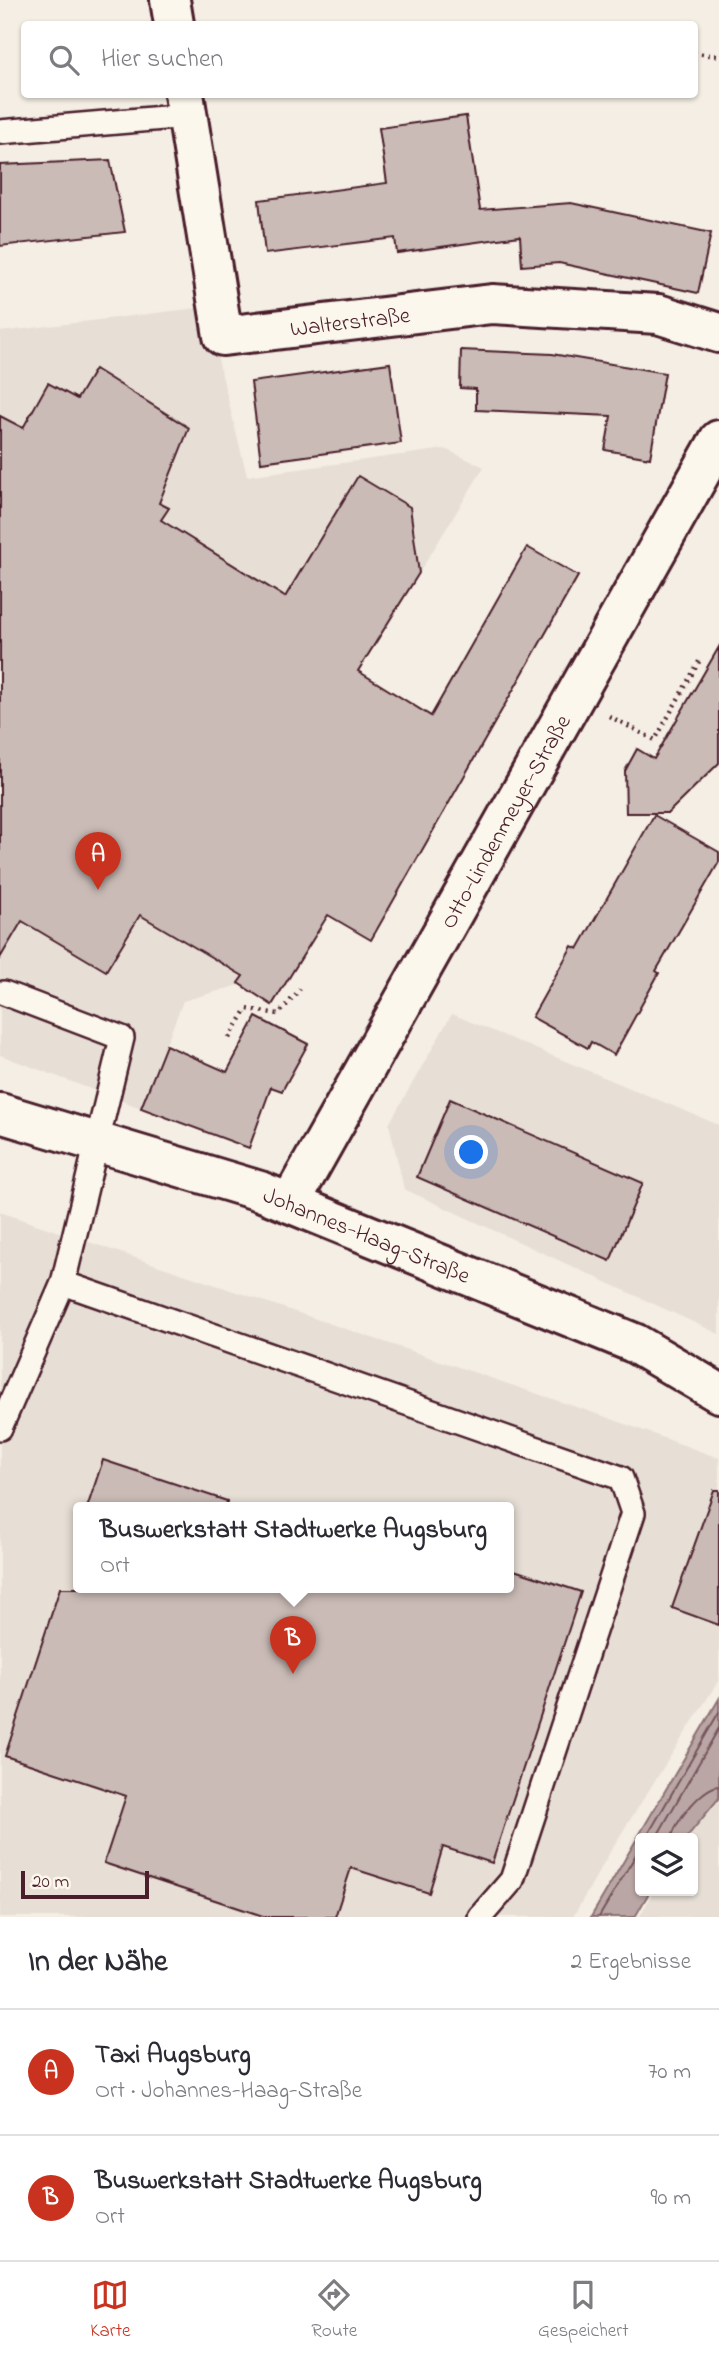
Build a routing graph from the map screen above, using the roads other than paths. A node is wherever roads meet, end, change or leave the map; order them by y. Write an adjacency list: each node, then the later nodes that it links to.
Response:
1 (170, 0): 2 (street)
2 (174, 21)
3 (186, 105): 4 (lane); 5 (street, Walterstraße)
4 (0, 132)
5 (719, 333)
6 (719, 440): 10 (street, Otto-Lindenmeyer-Straße)
7 (4, 993): 9 (lane)
8 (0, 1113): 9 (street, Johannes-Haag-Straße)
9 (96, 1143): 10 (street, Johannes-Haag-Straße); 11 (lane)
10 (290, 1203): 12 (street, Johannes-Haag-Straße)
11 (63, 1283): 13 (lane); 14 (lane)
12 (719, 1392)
13 (0, 1428)
14 (480, 1917)

